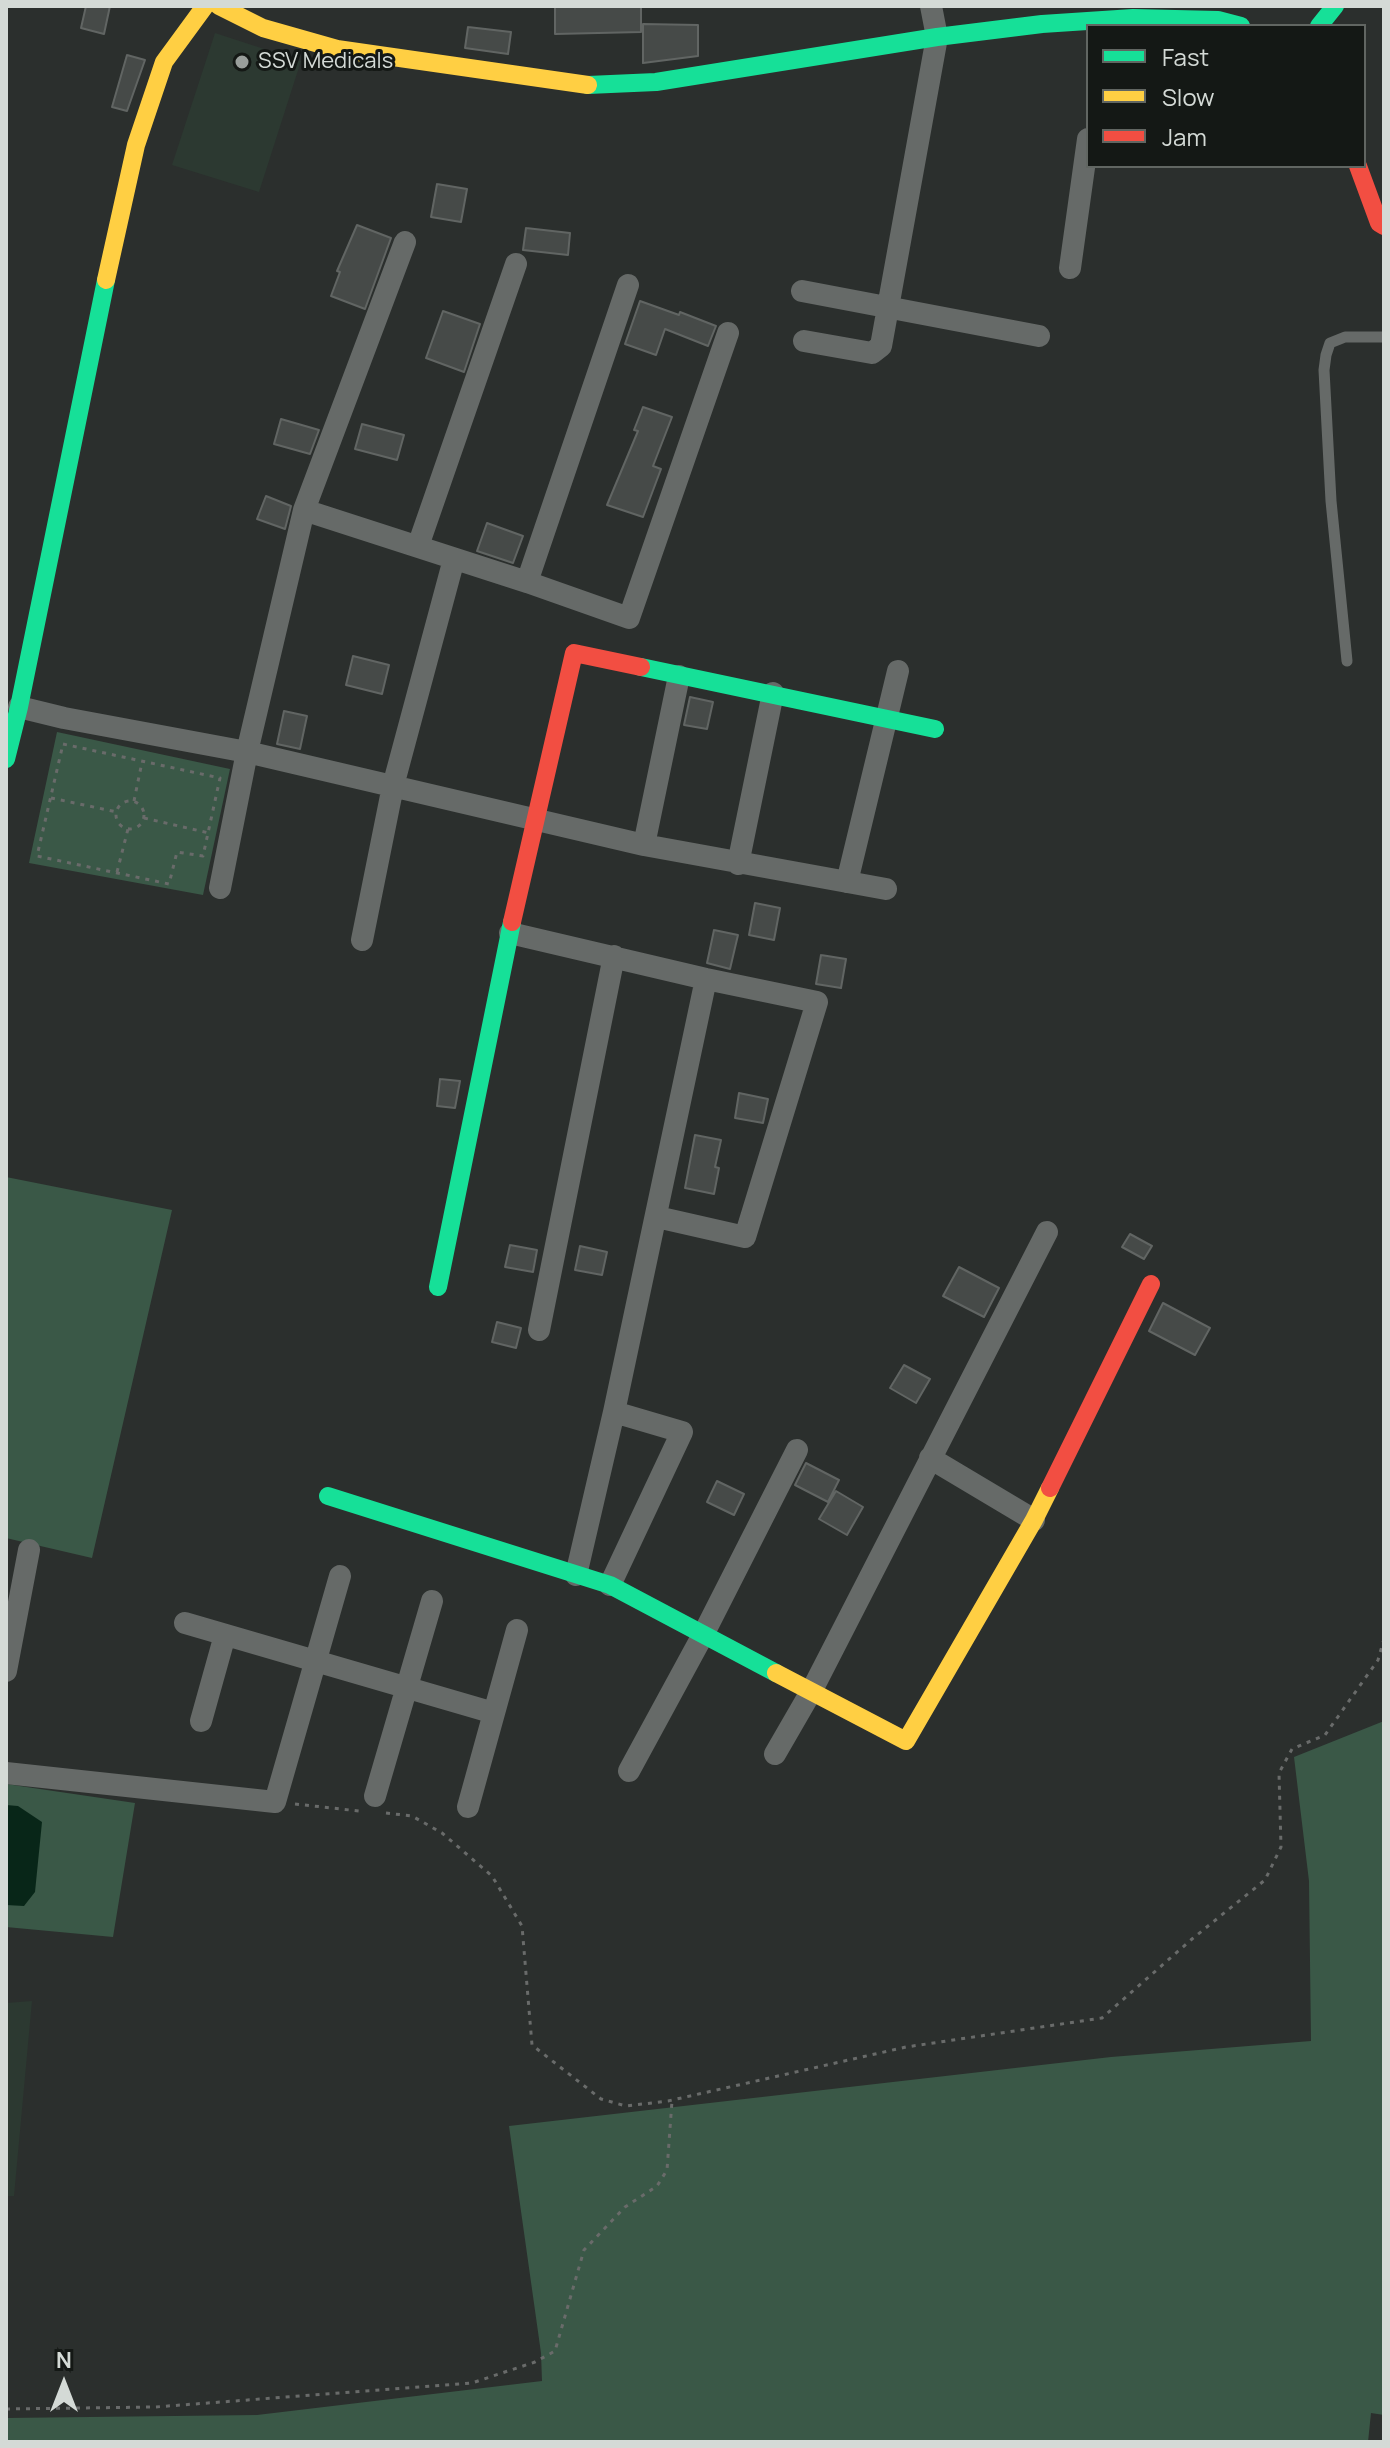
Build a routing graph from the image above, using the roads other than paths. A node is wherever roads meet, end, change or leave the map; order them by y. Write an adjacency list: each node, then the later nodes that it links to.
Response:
1 (205, 6): 32 (street)
2 (219, 6): 10 (street)
3 (931, 6): 10 (street)
4 (1335, 6): 9 (street)
5 (1133, 12): 7 (street); 8 (street)
6 (1040, 15): 7 (street); 10 (street)
7 (1104, 22)
8 (1233, 24)
9 (1321, 24)
10 (937, 37): 19 (street)
11 (1086, 153): 16 (street)
12 (1359, 168): 13 (street)
13 (1384, 226)
14 (405, 242): 24 (street)
15 (516, 264): 25 (street)
16 (1070, 268)
17 (628, 285): 27 (street)
18 (802, 291): 19 (street)
19 (889, 307): 21 (street); 23 (street)
20 (728, 333): 27 (street)
21 (1039, 336)
22 (1384, 337): 28 (lane)
23 (804, 341)
24 (304, 510): 25 (street); 35 (street)
25 (418, 546): 26 (street)
26 (454, 559): 27 (street); 37 (street)
27 (527, 582)
28 (1347, 661)
29 (898, 671): 33 (street)
30 (679, 676): 31 (street); 38 (street); 39 (street)
31 (773, 693): 33 (street); 40 (street)
32 (19, 707): 35 (street); 36 (street)
33 (887, 718): 34 (street); 41 (street)
34 (935, 729)
35 (247, 752): 37 (street); 42 (street)
36 (6, 759)
37 (393, 786): 38 (street); 45 (street)
38 (535, 819): 39 (street); 44 (street)
39 (644, 845): 40 (street)
40 (738, 864): 41 (street)
41 (847, 882): 43 (street)
42 (220, 888)
43 (886, 889)
44 (510, 933): 46 (street); 51 (street)
45 (362, 940)
46 (614, 956): 47 (street); 52 (street)
47 (706, 979): 48 (street); 48 (street)
48 (657, 1217): 53 (street)
49 (1047, 1232): 55 (street)
50 (1151, 1284): 57 (street)
51 (438, 1287)
52 (539, 1330)
53 (614, 1412): 59 (street); 61 (street)
54 (797, 1450): 65 (street)
55 (930, 1458): 57 (street); 70 (street)
56 (328, 1496): 59 (street)
57 (1034, 1520): 70 (street)
58 (29, 1550): 68 (street)
59 (576, 1575): 61 (street)
60 (340, 1576): 67 (street)
61 (610, 1585): 65 (street)
62 (432, 1601): 69 (street)
63 (185, 1623): 66 (street)
64 (517, 1630): 71 (street)
65 (704, 1633): 70 (street); 74 (street)
66 (225, 1635): 67 (street); 72 (street)
67 (316, 1661): 69 (street); 75 (street)
68 (6, 1671)
69 (406, 1688): 71 (street); 76 (street)
70 (812, 1690): 73 (street)
71 (494, 1713): 77 (street)
72 (201, 1721)
73 (775, 1754)
74 (629, 1771)
75 (6, 1773)
76 (374, 1807)
77 (468, 1807)

